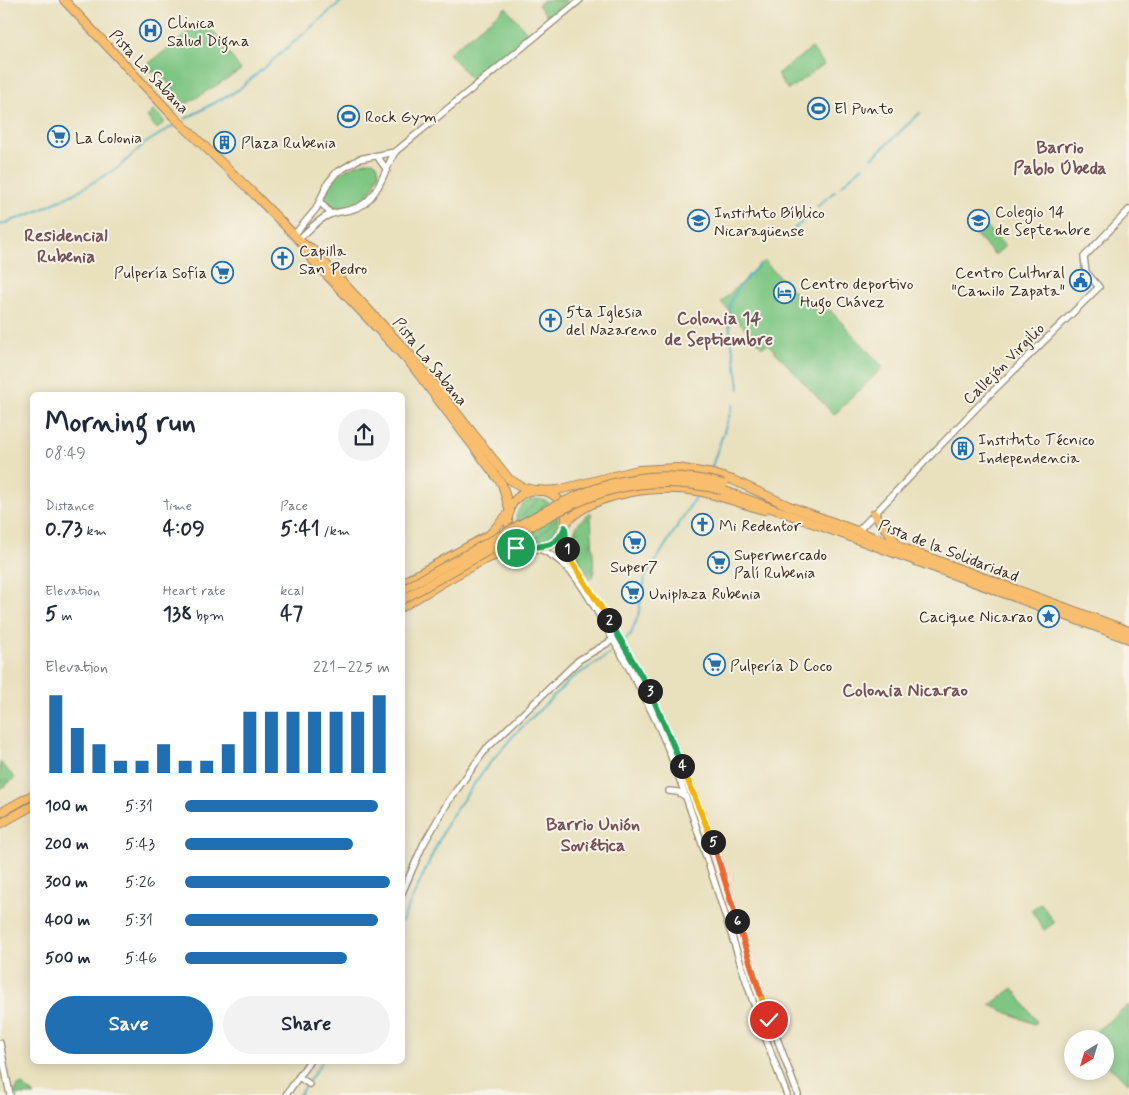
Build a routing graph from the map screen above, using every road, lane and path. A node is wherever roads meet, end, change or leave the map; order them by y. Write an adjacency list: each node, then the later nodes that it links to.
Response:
1 (64, 0): 9 (main road, Pista La Sabana)
2 (580, 0): 3 (street)
3 (395, 152): 4 (street); 5 (street)
4 (376, 156): 5 (street); 6 (street)
5 (387, 170): 8 (street)
6 (320, 202): 8 (street); 9 (street)
7 (1129, 210): 15 (street, Callejón Virgilio)
8 (331, 214): 9 (street)
9 (299, 240): 11 (main road, Pista La Sabana); 13 (main road, Pista La Sabana)
10 (723, 487): 12 (main road, Pista de la Solidaridad); 14 (main road, Pista de la Solidaridad); 21 (main road, bridge); 22 (main road, bridge)
11 (539, 491): 12 (main road, Pista de la Solidaridad); 13 (main road); 16 (main road)
12 (760, 494): 17 (main road, Pista de la Solidaridad)
13 (510, 512): 19 (main road); 20 (main road)
14 (783, 512): 16 (main road, Pista de la Solidaridad); 25 (main road, Pista de la Solidaridad)
15 (874, 514): 17 (street, Callejón Virgilio); 18 (main road)
16 (566, 525): 19 (main road); 41 (street)
17 (858, 531): 18 (main road, Pista de la Solidaridad)
18 (900, 547): 24 (main road, Pista de la Solidaridad)
19 (536, 548): 23 (main road); 26 (street)
20 (405, 581)
21 (405, 588)
22 (405, 598)
23 (405, 605)
24 (1129, 632)
25 (1129, 639)
26 (613, 640): 29 (street); 33 (street)
27 (669, 791): 29 (street)
28 (30, 796): 31 (main road)
29 (686, 797): 40 (street)
30 (30, 807): 32 (main road)
31 (0, 813)
32 (0, 824)
33 (405, 886)
34 (0, 1043): 38 (street)
35 (309, 1064): 36 (street)
36 (299, 1077): 37 (street); 39 (street)
37 (307, 1083)
38 (10, 1095)
39 (286, 1095)
40 (787, 1095)
41 (798, 1095)

